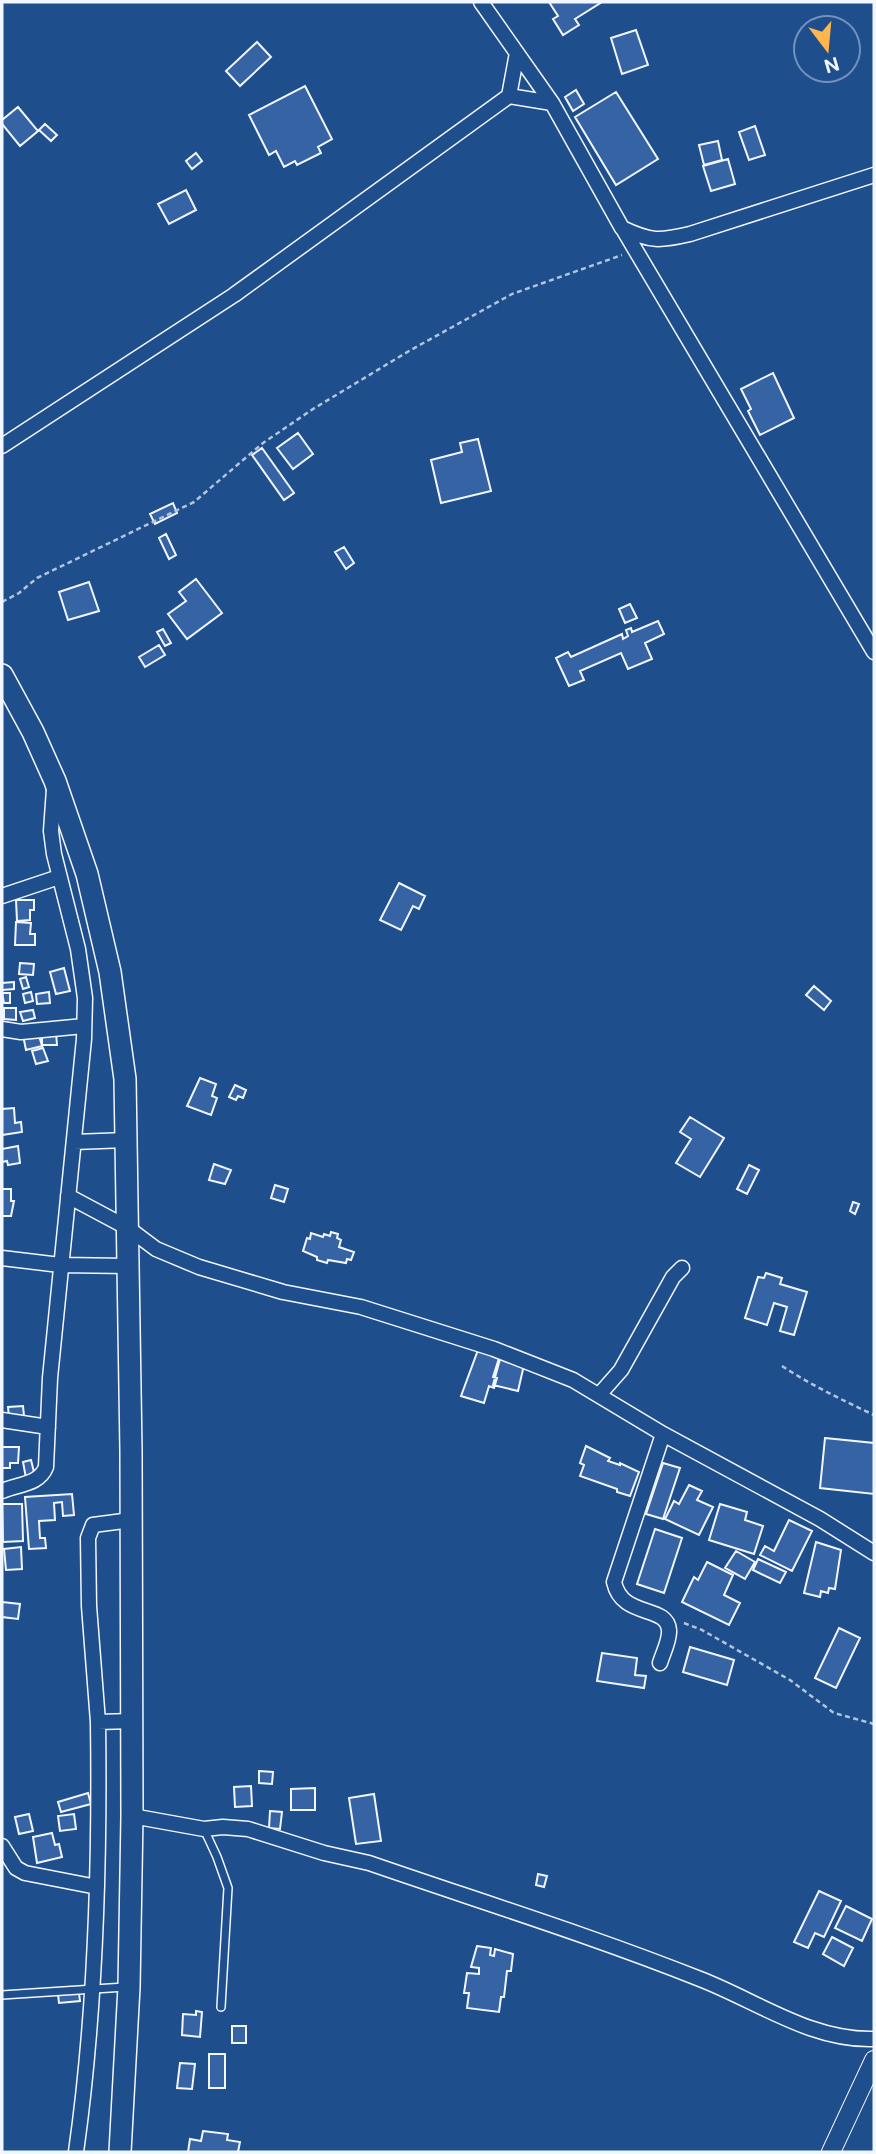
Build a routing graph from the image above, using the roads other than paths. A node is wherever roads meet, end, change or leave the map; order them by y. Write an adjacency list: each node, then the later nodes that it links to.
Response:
1 (481, 2): 2 (street)
2 (517, 53): 3 (street); 4 (street)
3 (509, 96): 4 (street); 7 (street)
4 (552, 103): 6 (street)
5 (874, 175): 6 (street)
6 (622, 228): 8 (street)
7 (2, 446)
8 (874, 652)
9 (2, 675): 10 (main road)
10 (55, 781): 11 (street); 15 (main road)
11 (59, 877): 12 (street); 13 (street)
12 (2, 896)
13 (84, 1026): 14 (street); 16 (street)
14 (2, 1029)
15 (127, 1140): 16 (street); 18 (main road)
16 (74, 1142): 17 (street)
17 (68, 1196): 18 (street); 20 (street)
18 (128, 1228): 21 (main road); 23 (street)
19 (2, 1258): 20 (street)
20 (60, 1265): 21 (street); 25 (street)
21 (128, 1266): 28 (main road)
22 (681, 1268): 23 (street)
23 (599, 1395): 26 (street)
24 (2, 1420): 25 (street)
25 (48, 1427): 27 (street)
26 (663, 1434): 29 (street); 30 (street)
27 (2, 1491)
28 (131, 1520): 31 (main road); 32 (street)
29 (874, 1553)
30 (660, 1663)
31 (132, 1721): 32 (street); 33 (main road)
32 (98, 1722): 36 (street)
33 (132, 1816): 34 (street); 37 (main road)
34 (204, 1829): 40 (lane); 41 (street)
35 (2, 1846): 36 (street)
36 (97, 1887): 38 (street)
37 (129, 1987): 38 (lane); 44 (main road)
38 (91, 1989): 39 (lane); 43 (street)
39 (2, 1995)
40 (221, 2007)
41 (874, 2039)
42 (874, 2060): 45 (street)
43 (76, 2152)
44 (120, 2152)
45 (831, 2152)

